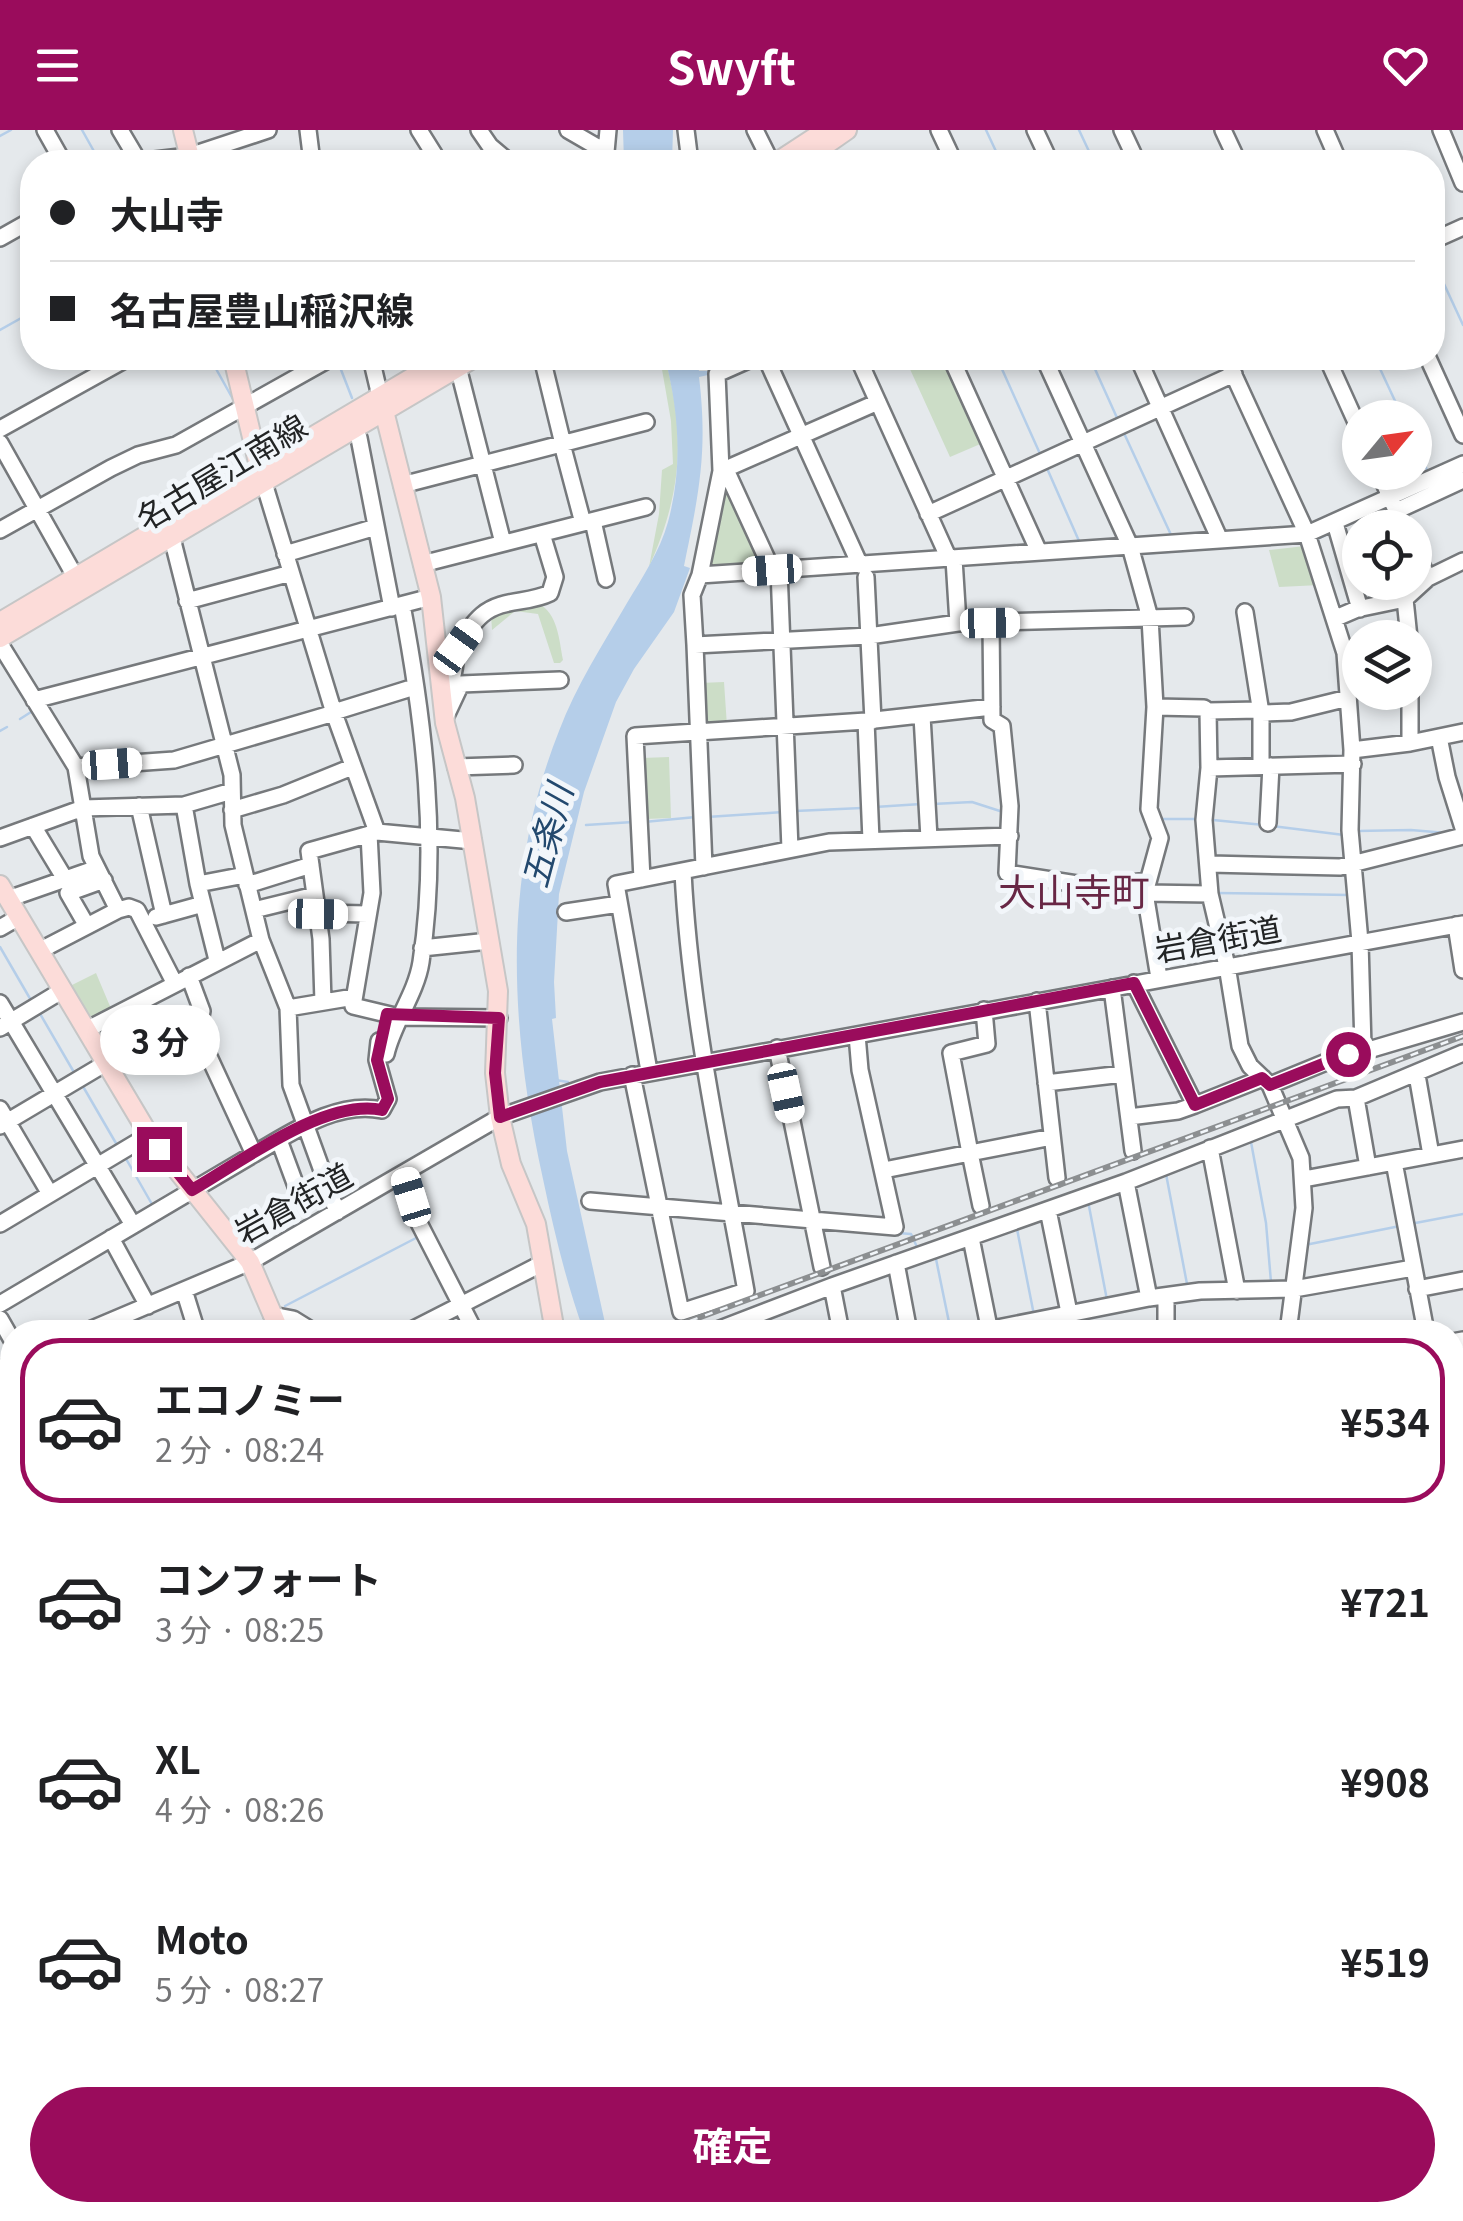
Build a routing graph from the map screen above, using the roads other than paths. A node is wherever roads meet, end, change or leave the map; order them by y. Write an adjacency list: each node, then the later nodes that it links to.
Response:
1 (268, 130): 7 (street)
2 (479, 130): 8 (street)
3 (568, 130): 9 (street)
4 (826, 130): 10 (main road)
5 (847, 130): 11 (main road)
6 (1441, 130): 12 (street)
7 (214, 150)
8 (495, 150)
9 (596, 150)
10 (794, 150)
11 (818, 150)
12 (1463, 183)
13 (106, 370): 36 (street)
14 (236, 370): 33 (main road)
15 (309, 370): 33 (street)
16 (375, 370): 32 (street)
17 (441, 370): 32 (main road, 名古屋江南線)
18 (461, 370): 43 (street)
19 (545, 370): 42 (street)
20 (715, 370): 45 (street)
21 (772, 370): 39 (street)
22 (863, 370): 31 (street)
23 (956, 370): 47 (street)
24 (1050, 370): 40 (street)
25 (1144, 370): 34 (street)
26 (1232, 370): 29 (street)
27 (1332, 370): 30 (street)
28 (1433, 370): 38 (street)
29 (1234, 374): 34 (street); 62 (street)
30 (1346, 400)
31 (878, 402): 39 (street); 55 (street)
32 (382, 403): 37 (main road, 名古屋江南線); 46 (main road, 名古屋江南線); 49 (main road)
33 (244, 406): 46 (main road); 53 (street)
34 (1161, 407): 40 (street); 63 (street)
35 (646, 422): 42 (street)
36 (0, 429)
37 (354, 429): 46 (main road, 名古屋江南線); 57 (street)
38 (1463, 435)
39 (802, 436): 45 (street); 71 (street)
40 (1084, 442): 47 (street); 65 (street)
41 (0, 444): 53 (street)
42 (562, 444): 43 (street); 56 (street)
43 (483, 464): 49 (street); 64 (street)
44 (1463, 464): 51 (street)
45 (724, 470): 73 (street); 74 (street)
46 (261, 476): 61 (main road, 名古屋江南線); 67 (street); 76 (main road, 名古屋江南線)
47 (1005, 478): 55 (street); 66 (street)
48 (1463, 480): 51 (street)
49 (402, 485): 70 (main road)
50 (1387, 490): 51 (street)
51 (1393, 504): 54 (street); 58 (street)
52 (646, 507): 56 (street)
53 (37, 509): 59 (street); 76 (street)
54 (1396, 510)
55 (928, 514): 69 (street)
56 (588, 522): 60 (street); 77 (street)
57 (376, 527): 67 (street); 81 (street)
58 (1337, 527): 62 (street); 82 (street)
59 (0, 530)
60 (542, 534): 64 (street); 99 (street)
61 (172, 538): 79 (street); 93 (main road, 名古屋江南線)
62 (1308, 539): 63 (street); 86 (street)
63 (1220, 540): 65 (street)
64 (503, 544): 70 (street)
65 (1132, 551): 66 (street); 84 (street)
66 (1039, 552): 69 (street)
67 (285, 554): 72 (street)
68 (1463, 561): 75 (street)
69 (952, 562): 71 (street); 88 (street)
70 (422, 564): 78 (main road)
71 (863, 570): 73 (street); 91 (street)
72 (291, 572): 79 (street); 90 (street)
73 (777, 573): 74 (street); 92 (street)
74 (700, 575): 95 (street)
75 (1432, 576)
76 (76, 578): 87 (main road, 名古屋江南線)
77 (606, 580)
78 (431, 597): 81 (street); 99 (main road)
79 (187, 600): 96 (street)
80 (1397, 600): 82 (street)
81 (397, 607): 90 (street); 134 (street)
82 (1360, 609): 86 (street)
83 (1244, 612): 106 (street)
84 (1150, 618): 85 (street); 89 (street); 102 (street)
85 (1184, 618)
86 (1336, 618): 94 (street)
87 (0, 622)
88 (958, 623): 89 (street); 91 (street)
89 (990, 623): 103 (street)
90 (308, 630): 96 (street); 107 (street)
91 (869, 636): 92 (street); 111 (street)
92 (782, 640): 95 (street); 112 (street)
93 (0, 641): 101 (street)
94 (1342, 641)
95 (694, 646): 113 (street)
96 (202, 657): 101 (street); 117 (street)
97 (560, 680): 110 (street)
98 (408, 690): 107 (street)
99 (442, 690): 110 (main road)
100 (1342, 699): 106 (street)
101 (34, 700): 122 (street)
102 (1156, 706): 108 (street); 152 (street)
103 (992, 707): 109 (street); 135 (street)
104 (1349, 710): 118 (street)
105 (1410, 710): 116 (street)
106 (1260, 711): 108 (street); 121 (street)
107 (334, 712): 117 (street); 120 (street)
108 (1208, 712): 124 (street)
109 (922, 716): 111 (street); 138 (street)
110 (444, 718): 123 (main road)
111 (870, 721): 112 (street); 139 (street)
112 (785, 728): 113 (street); 141 (street)
113 (698, 732): 145 (street); 150 (street)
114 (1463, 732): 115 (street)
115 (1439, 737): 116 (street); 132 (street)
116 (1410, 743): 118 (street)
117 (224, 746): 122 (street); 125 (street)
118 (1352, 757): 121 (street); 143 (street)
119 (514, 765): 123 (street)
120 (352, 766): 129 (street); 133 (street)
121 (1266, 766): 124 (street); 130 (street)
122 (76, 767): 128 (street)
123 (456, 767): 140 (main road)
124 (1208, 768): 142 (street)
125 (232, 791): 126 (street); 129 (street)
126 (184, 805): 127 (street); 151 (street)
127 (139, 806): 128 (street); 163 (street)
128 (83, 808): 131 (street); 147 (street)
129 (232, 810): 149 (street)
130 (1268, 823)
131 (33, 826): 137 (street); 148 (street)
132 (1463, 828)
133 (373, 833): 134 (street); 144 (street); 162 (street)
134 (426, 836): 140 (street); 172 (street)
135 (1010, 836): 138 (street); 152 (street)
136 (1463, 836): 143 (street)
137 (0, 838)
138 (929, 838): 139 (street)
139 (871, 840): 141 (street)
140 (473, 841): 170 (main road)
141 (790, 849): 145 (street)
142 (1210, 864): 143 (street); 154 (street)
143 (1353, 864): 171 (street)
144 (311, 865): 149 (street); 155 (street)
145 (704, 867): 146 (street)
146 (683, 872): 150 (street); 198 (street)
147 (100, 874): 148 (street); 158 (street); 167 (street)
148 (65, 879): 153 (street)
149 (246, 880): 151 (street); 159 (street)
150 (642, 880): 157 (street)
151 (198, 884): 156 (street)
152 (1146, 887): 154 (street); 177 (street)
153 (4, 892): 164 (main road)
154 (1210, 894): 175 (street)
155 (315, 895): 159 (street); 161 (street)
156 (203, 904): 163 (street); 174 (street)
157 (619, 904): 160 (street); 200 (street)
158 (118, 910): 165 (street); 167 (street)
159 (254, 910): 169 (street)
160 (566, 912)
161 (318, 914): 162 (street); 184 (street)
162 (368, 914): 182 (street)
163 (164, 915): 165 (street)
164 (19, 917): 168 (street); 173 (main road)
165 (143, 921): 178 (street)
166 (1459, 924): 171 (street, 岩倉街道); 176 (street)
167 (87, 926): 173 (street)
168 (0, 928)
169 (260, 940): 174 (street); 186 (street)
170 (489, 941): 172 (street); 189 (main road)
171 (1360, 942): 175 (street, 岩倉街道); 195 (street)
172 (422, 948): 188 (street)
173 (40, 951): 181 (main road)
174 (217, 960): 178 (street)
175 (1228, 966): 177 (street, 岩倉街道); 203 (street)
176 (1463, 970)
177 (1159, 978): 179 (street, 岩倉街道)
178 (182, 980): 192 (street); 220 (street)
179 (1134, 983): 180 (street, 岩倉街道); 207 (street)
180 (1112, 988): 183 (street, 岩倉街道); 201 (street)
181 (63, 990): 191 (street); 192 (main road)
182 (354, 997): 184 (street); 188 (street)
183 (1037, 1001): 187 (street, 岩倉街道); 204 (street)
184 (323, 1002): 186 (street)
185 (0, 1003): 191 (street)
186 (288, 1008): 212 (street)
187 (984, 1010): 193 (street, 岩倉街道); 219 (street)
188 (393, 1016): 189 (street); 197 (street); 212 (street)
189 (499, 1018): 208 (main road)
190 (1463, 1022): 195 (street)
191 (6, 1024): 205 (street)
192 (86, 1030): 199 (main road)
193 (856, 1035): 194 (street, 岩倉街道); 225 (street)
194 (777, 1048): 198 (street, 岩倉街道); 240 (street)
195 (1363, 1048): 203 (street)
196 (1463, 1053): 202 (street)
197 (386, 1054)
198 (704, 1060): 200 (street, 岩倉街道); 238 (street)
199 (106, 1062): 205 (street); 213 (main road)
200 (640, 1073): 208 (street, 岩倉街道); 235 (street)
201 (1123, 1074): 204 (street); 209 (street)
202 (1417, 1075): 206 (street); 221 (street)
203 (1266, 1082): 207 (street); 211 (street)
204 (1046, 1083): 214 (street)
205 (54, 1093): 210 (street); 223 (street)
206 (1356, 1098): 211 (street); 224 (street)
207 (1195, 1105): 209 (street)
208 (500, 1117): 226 (street, 岩倉街道); 245 (main road)
209 (1129, 1118): 218 (street)
210 (2, 1119): 232 (street)
211 (1284, 1121): 216 (street); 228 (street)
212 (305, 1126): 215 (street); 237 (street)
213 (149, 1135): 223 (street); 231 (main road)
214 (1052, 1137): 219 (street); 227 (street)
215 (279, 1140): 220 (street); 230 (street)
216 (1210, 1148): 229 (street); 253 (street)
217 (1463, 1149): 221 (street)
218 (1133, 1151)
219 (970, 1153): 225 (street); 234 (street)
220 (254, 1154): 231 (street)
221 (1431, 1155): 222 (street)
222 (1394, 1162): 224 (street); 248 (street)
223 (98, 1166): 232 (street); 241 (street)
224 (1368, 1167): 228 (street)
225 (884, 1170): 240 (street)
226 (404, 1174): 237 (street, 岩倉街道); 257 (street)
227 (1057, 1178)
228 (1304, 1180): 254 (street)
229 (1126, 1182): 236 (street); 256 (street)
230 (296, 1186)
231 (192, 1190): 241 (street); 244 (main road)
232 (50, 1194): 239 (street)
233 (590, 1201): 235 (street)
234 (981, 1206)
235 (658, 1207): 238 (street); 238 (street)
236 (1048, 1210): 243 (street); 260 (street)
237 (338, 1212): 244 (street, 岩倉街道)
238 (732, 1213): 240 (street)
239 (2, 1220)
240 (812, 1220): 247 (street)
241 (133, 1225): 242 (street)
242 (112, 1238): 258 (street); 259 (street)
243 (971, 1238): 246 (street); 275 (street)
244 (250, 1262): 252 (street, 岩倉街道); 261 (main road)
245 (543, 1263): 257 (street); 270 (main road)
246 (896, 1263): 250 (street); 274 (street)
247 (822, 1267)
248 (1413, 1268): 251 (street); 254 (street)
249 (1463, 1280): 251 (street)
250 (832, 1286): 262 (street); 273 (street)
251 (1417, 1289): 280 (street)
252 (184, 1290): 259 (street, 岩倉街道); 264 (street)
253 (1237, 1290): 254 (street); 255 (street)
254 (1294, 1290): 279 (street)
255 (1166, 1296): 256 (street); 278 (street)
256 (1148, 1298): 260 (street)
257 (465, 1303): 267 (street); 268 (street); 269 (street)
258 (0, 1304)
259 (148, 1306): 263 (street, 岩倉街道)
260 (1070, 1314): 276 (street); 277 (street)
261 (272, 1315): 265 (main road); 266 (street)
262 (755, 1315): 271 (street); 272 (street)
263 (115, 1320)
264 (194, 1320)
265 (274, 1320)
266 (295, 1320)
267 (432, 1320)
268 (471, 1320)
269 (477, 1320)
270 (553, 1320)
271 (742, 1320)
272 (756, 1320)
273 (839, 1320)
274 (907, 1320)
275 (983, 1320)
276 (1042, 1320)
277 (1071, 1320)
278 (1166, 1320)
279 (1290, 1320)
280 (1423, 1320)

